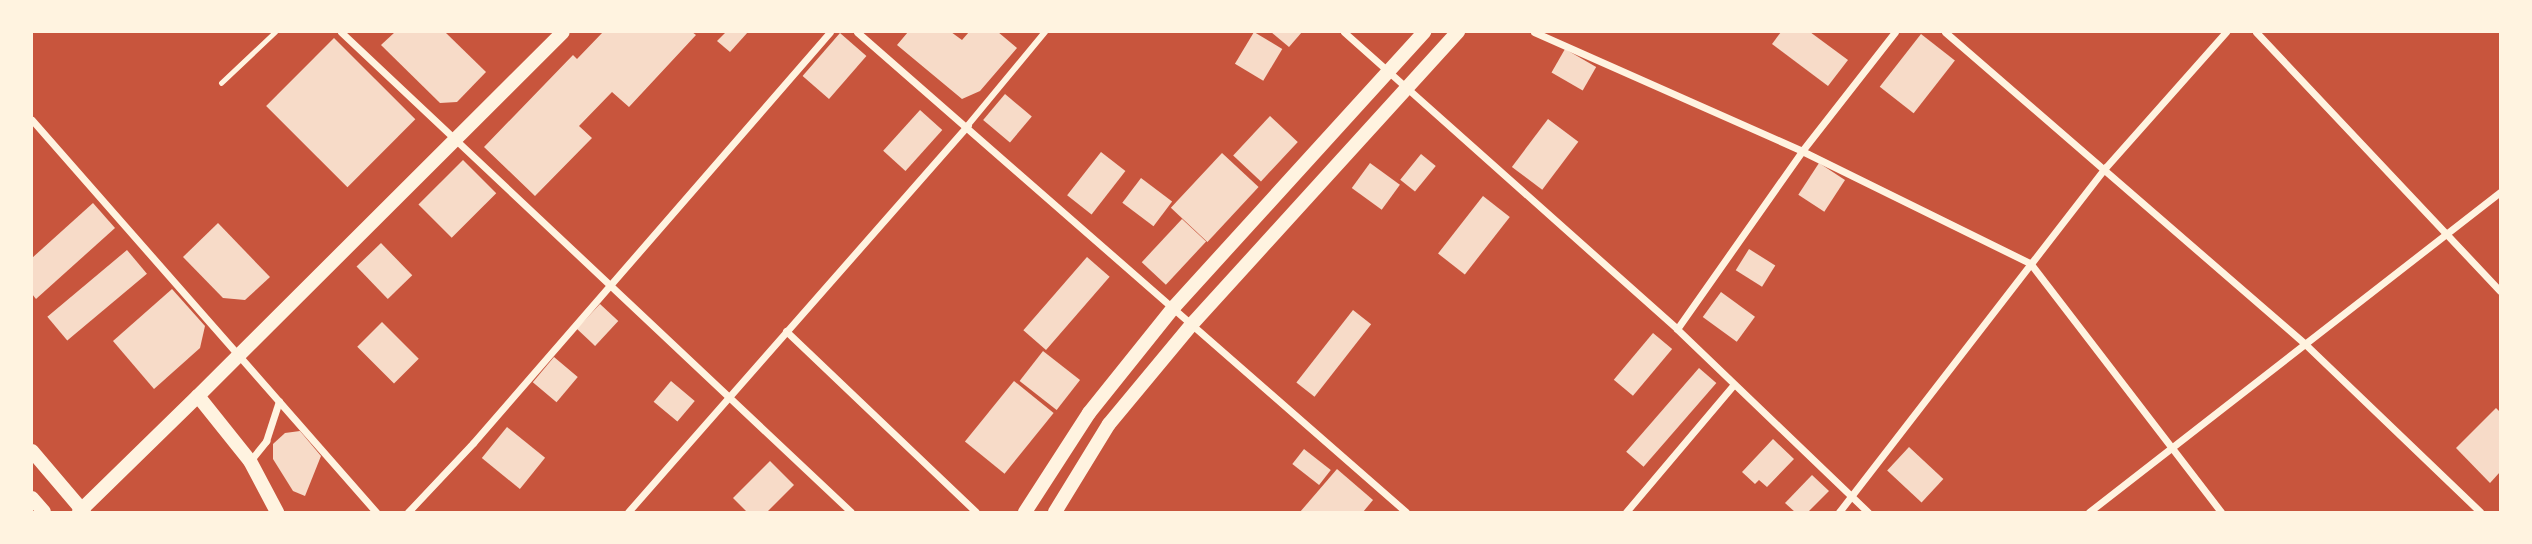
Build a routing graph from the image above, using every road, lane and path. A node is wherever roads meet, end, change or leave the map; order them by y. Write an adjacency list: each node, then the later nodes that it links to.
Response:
1 (275, 32): 16 (lane)
2 (341, 32): 20 (street)
3 (563, 32): 20 (main road)
4 (830, 32): 26 (street)
5 (857, 32): 19 (street)
6 (1045, 32): 19 (street)
7 (1344, 32): 15 (street)
8 (1424, 32): 15 (main road)
9 (1458, 32): 17 (main road)
10 (1534, 32): 21 (street)
11 (1895, 32): 21 (street)
12 (1945, 32): 22 (street)
13 (2226, 32): 22 (street)
14 (2256, 32): 24 (street)
15 (1390, 72): 17 (street); 28 (main road)
16 (220, 83)
17 (1409, 90): 29 (main road); 30 (street)
18 (32, 120): 33 (street)
19 (968, 125): 28 (street); 31 (street)
20 (456, 140): 26 (street); 33 (main road)
21 (1802, 151): 25 (street); 30 (street)
22 (2106, 167): 25 (street); 32 (street)
23 (2501, 192): 24 (street)
24 (2445, 233): 27 (street); 32 (street)
25 (2030, 263): 39 (street); 41 (street)
26 (611, 284): 36 (street); 47 (street)
27 (2501, 291)
28 (1174, 307): 29 (street); 51 (main road)
29 (1193, 323): 52 (main road); 53 (street)
30 (1676, 329): 34 (street)
31 (786, 331): 36 (street); 50 (street)
32 (2304, 343): 39 (street); 59 (street)
33 (240, 354): 35 (main road); 37 (street)
34 (1734, 384): 41 (street); 54 (street)
35 (198, 396): 40 (main road); 44 (main road)
36 (732, 397): 48 (street); 49 (street)
37 (279, 401): 40 (street); 46 (street)
38 (32, 451): 44 (main road)
39 (2170, 452): 57 (street); 58 (street)
40 (250, 461): 45 (main road)
41 (1852, 497): 55 (street); 56 (street)
42 (32, 498): 43 (main road)
43 (44, 513)
44 (82, 513)
45 (276, 513)
46 (376, 513)
47 (408, 513)
48 (628, 513)
49 (851, 513)
50 (976, 513)
51 (1025, 513)
52 (1055, 513)
53 (1406, 513)
54 (1626, 513)
55 (1839, 513)
56 (1868, 513)
57 (2089, 513)
58 (2221, 513)
59 (2480, 513)

